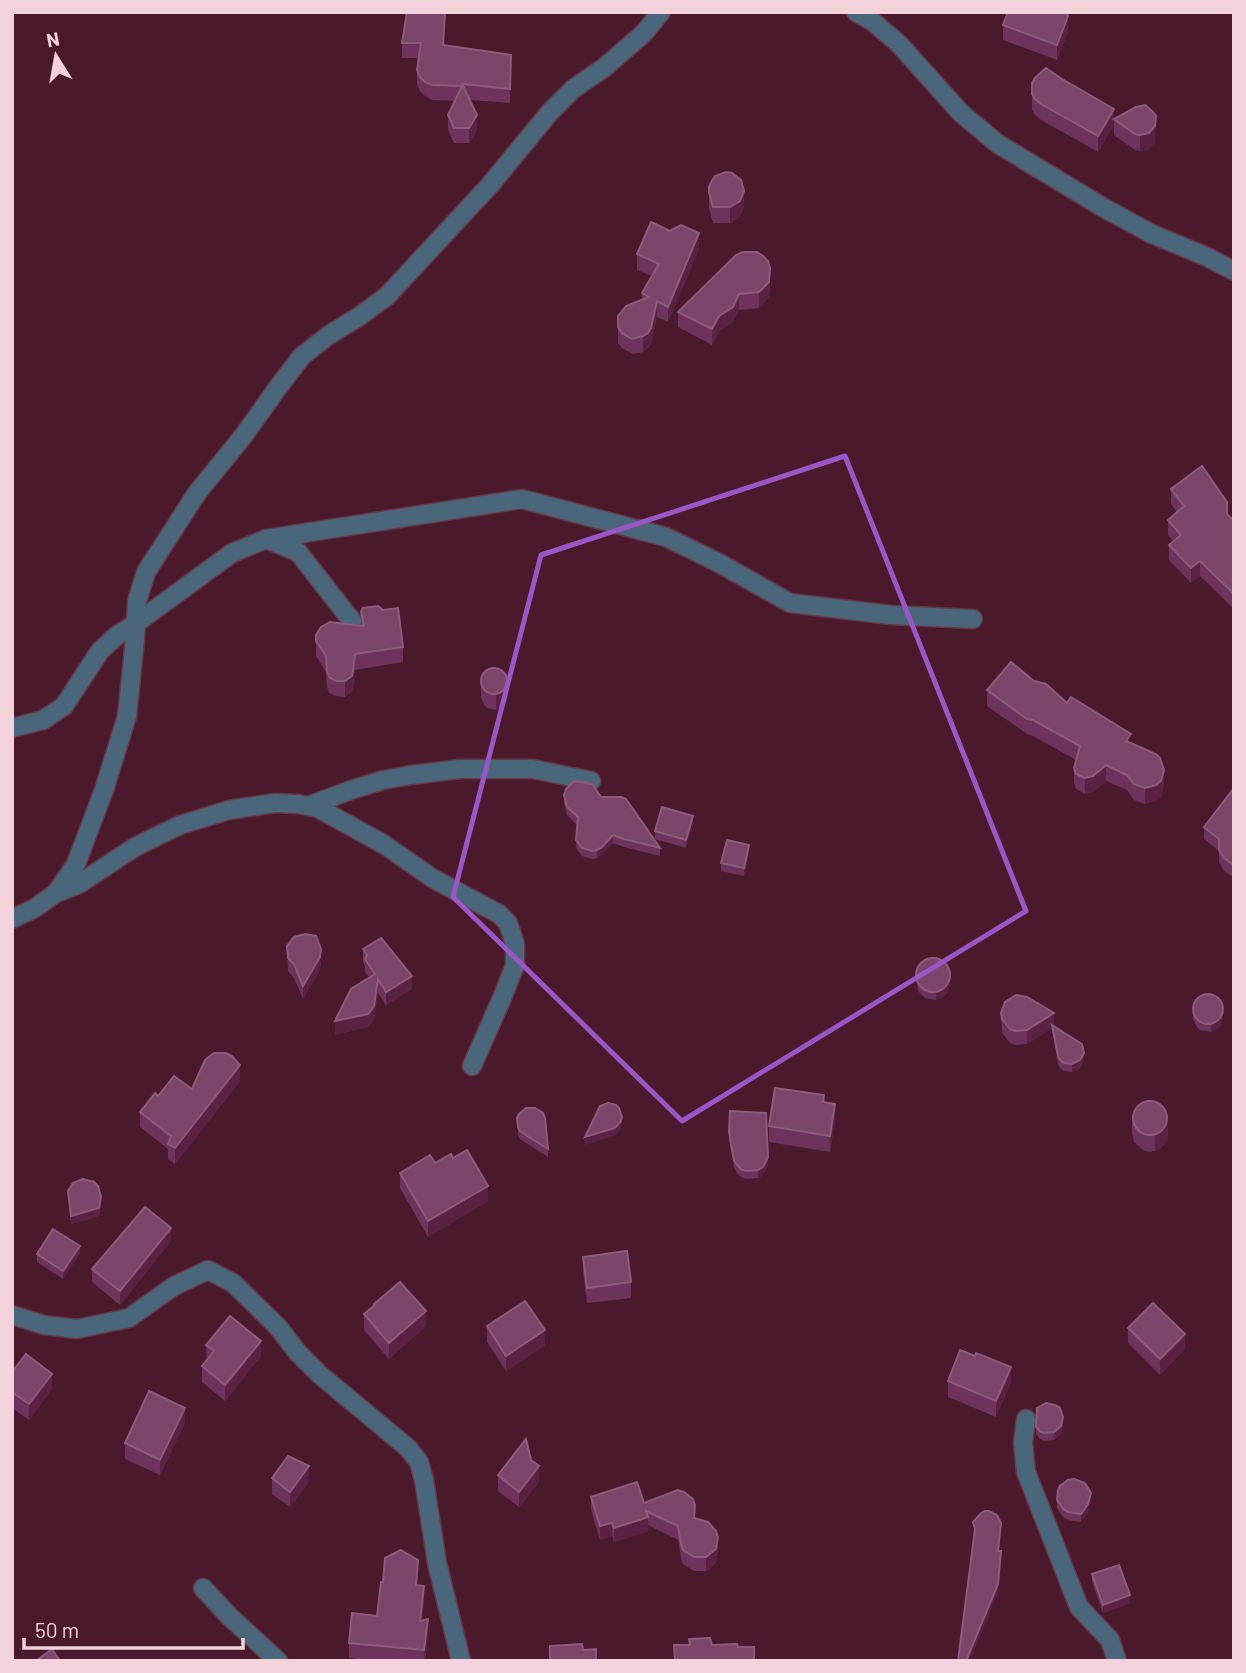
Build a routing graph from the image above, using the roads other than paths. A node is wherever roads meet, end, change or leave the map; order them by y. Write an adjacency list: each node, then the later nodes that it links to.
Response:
1 (661, 12): 7 (street)
2 (856, 12): 3 (street)
3 (1234, 271)
4 (266, 539): 5 (street); 6 (street); 7 (street)
5 (973, 619)
6 (352, 621)
7 (135, 624): 8 (street); 11 (street)
8 (12, 728)
9 (590, 781): 10 (street)
10 (308, 806): 11 (street); 13 (street)
11 (56, 893): 12 (street)
12 (12, 919)
13 (472, 1066)
14 (12, 1315): 18 (street)
15 (1026, 1419): 19 (street)
16 (203, 1588): 17 (street)
17 (278, 1661)
18 (460, 1661)
19 (1117, 1661)

